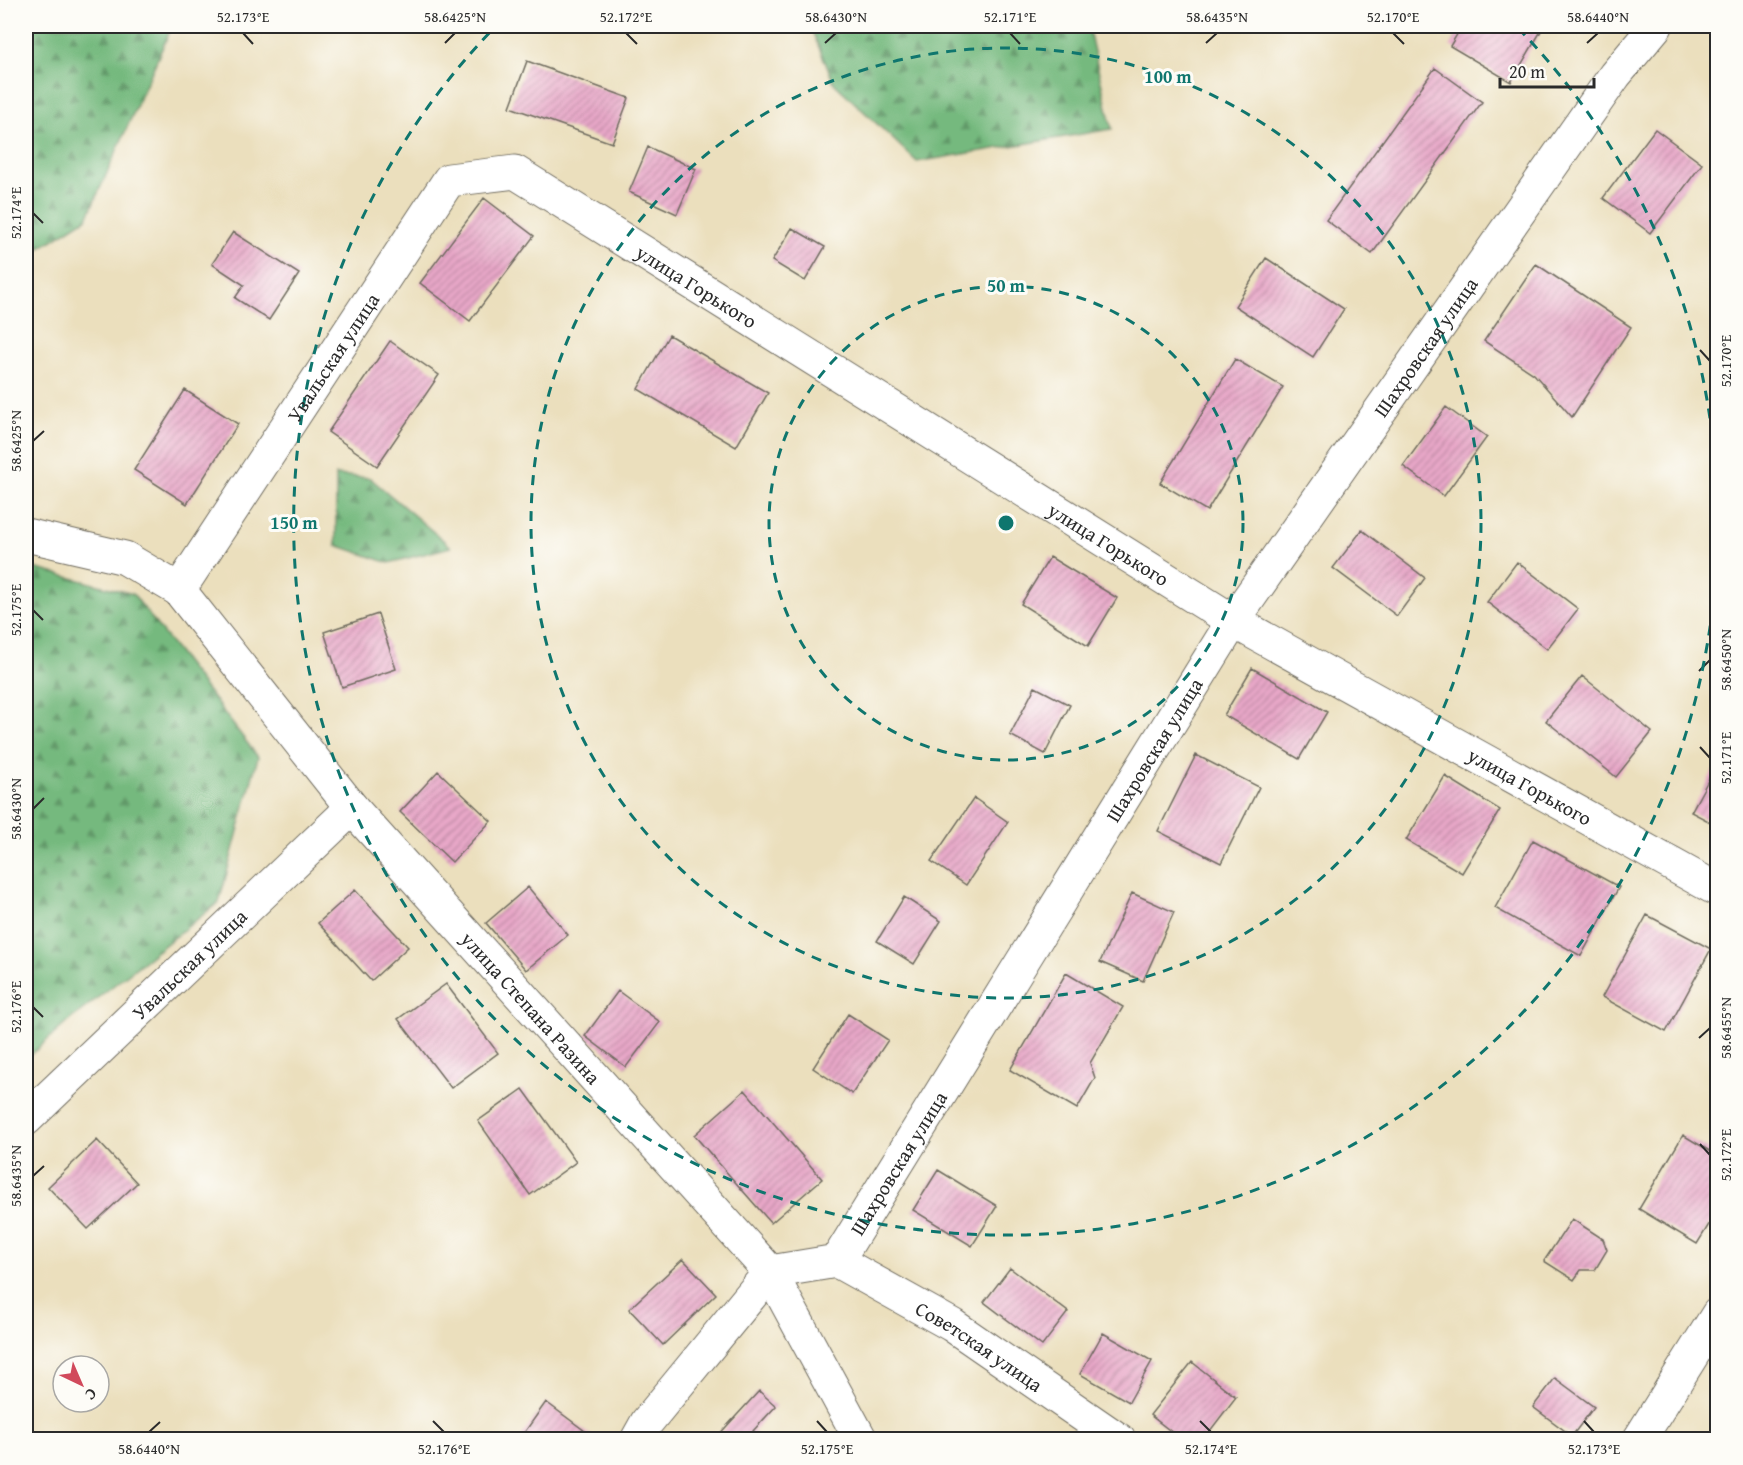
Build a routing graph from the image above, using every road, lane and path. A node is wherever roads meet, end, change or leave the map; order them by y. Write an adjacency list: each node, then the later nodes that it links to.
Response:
1 (1656, 26): 5 (street, Шахровская улица)
2 (515, 172): 4 (street, Увальская улица); 5 (street, улица Горького)
3 (26, 536): 4 (street)
4 (179, 591): 6 (street, улица Степана Разина)
5 (1233, 621): 7 (street, улица Горького); 9 (street, Шахровская улица)
6 (352, 808): 8 (street, Увальская улица); 10 (street, улица Степана Разина)
7 (1718, 890)
8 (26, 1119)
9 (837, 1261): 10 (street); 14 (street, Советская улица)
10 (770, 1272): 12 (street); 13 (street, улица Степана Разина)
11 (1718, 1314): 15 (street)
12 (637, 1440)
13 (861, 1440)
14 (1119, 1440)
15 (1639, 1440)

